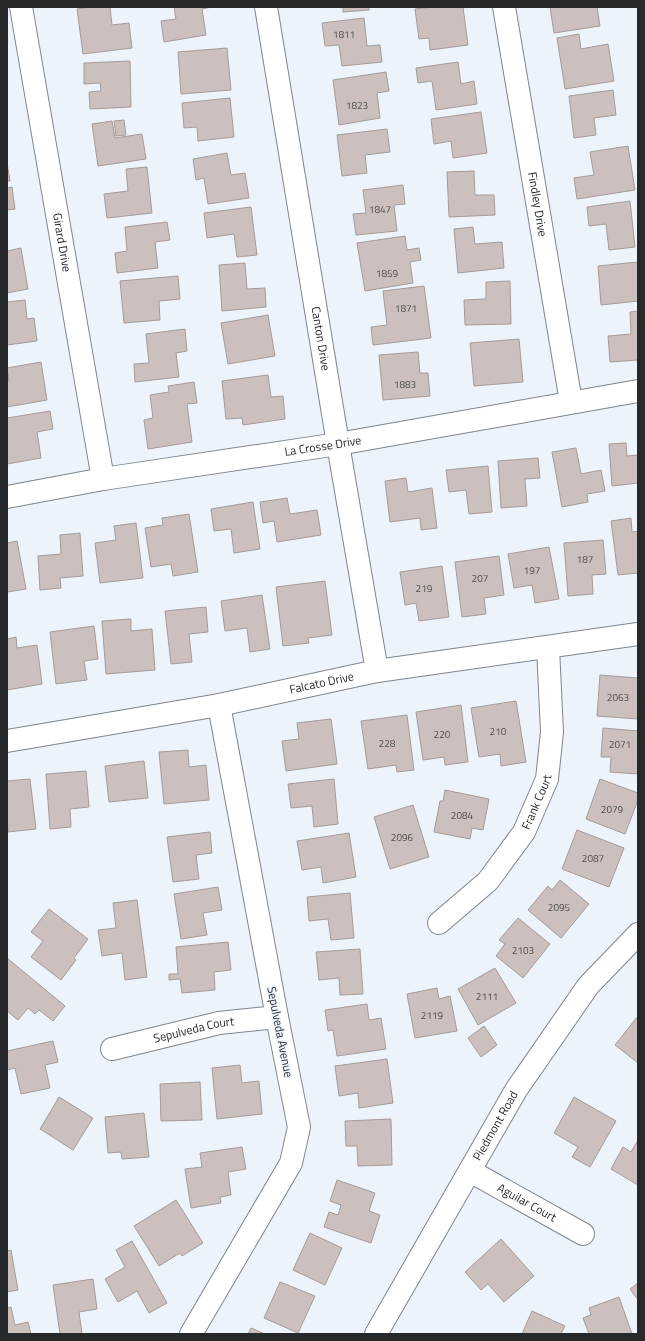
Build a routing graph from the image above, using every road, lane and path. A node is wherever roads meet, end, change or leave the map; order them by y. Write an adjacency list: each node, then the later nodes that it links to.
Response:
1 (21, 7): 7 (street, Girard Drive)
2 (266, 7): 6 (street, Canton Drive)
3 (504, 7): 5 (street, Findley Drive)
4 (638, 391): 5 (street, La Crosse Drive)
5 (570, 402): 6 (street, La Crosse Drive)
6 (338, 444): 7 (street, La Crosse Drive); 11 (street, Canton Drive)
7 (103, 479): 8 (street, La Crosse Drive)
8 (7, 497)
9 (638, 634): 10 (street, Falcato Drive)
10 (548, 648): 11 (street, Falcato Drive); 14 (street, Frank Court)
11 (377, 671): 12 (street, Falcato Drive)
12 (219, 705): 13 (street, Falcato Drive); 16 (street, Sepulveda Avenue)
13 (7, 741)
14 (439, 923)
15 (638, 934): 18 (street, Piedmont Road)
16 (277, 1017): 17 (street, Sepulveda Court); 20 (street, Sepulveda Avenue)
17 (112, 1049)
18 (470, 1171): 19 (street, Aguilar Court); 21 (street, Piedmont Road)
19 (583, 1234)
20 (191, 1334)
21 (376, 1334)

